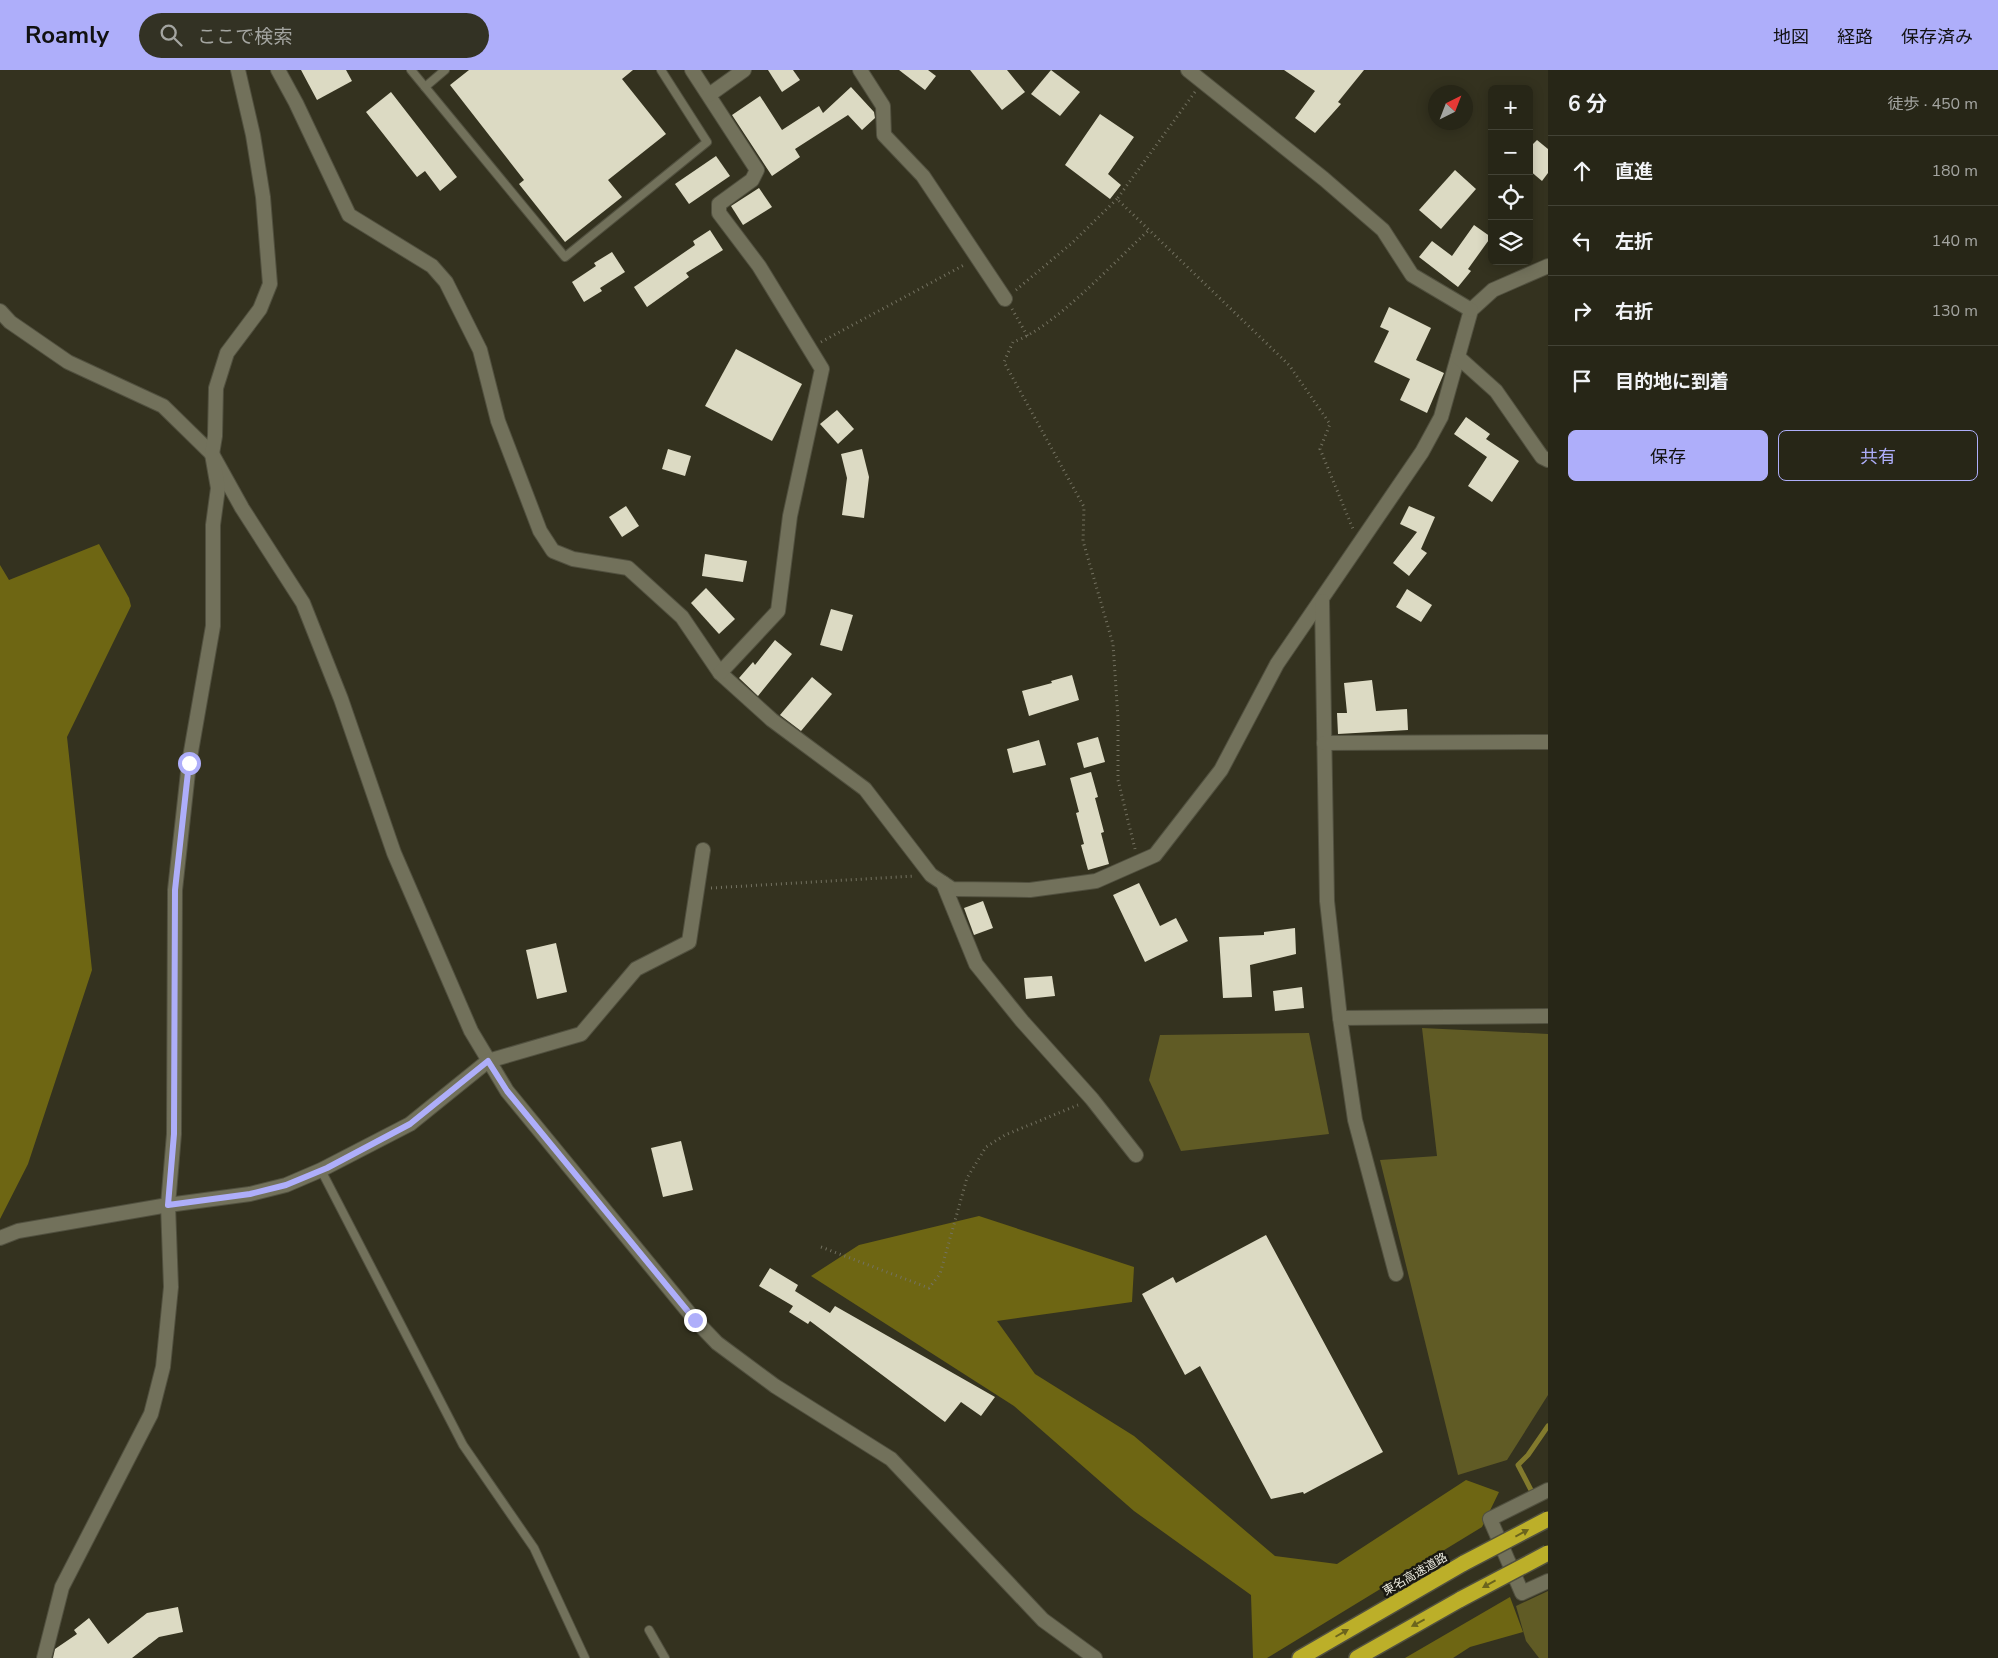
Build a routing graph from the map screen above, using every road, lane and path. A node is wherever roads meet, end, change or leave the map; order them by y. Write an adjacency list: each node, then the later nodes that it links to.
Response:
1 (238, 70): 23 (street)
2 (278, 70): 27 (street)
3 (411, 70): 11 (lane)
4 (445, 70): 11 (lane)
5 (661, 70): 11 (lane)
6 (692, 70): 12 (street)
7 (744, 70): 12 (street)
8 (860, 70): 15 (street)
9 (1188, 70): 10 (street)
10 (1204, 77): 13 (path); 18 (street)
11 (425, 86)
12 (709, 95): 21 (street)
13 (1117, 199): 14 (path); 17 (path)
14 (1150, 230): 20 (path); 25 (path)
15 (978, 258): 17 (street); 21 (path)
16 (1548, 266): 18 (street)
17 (1005, 299): 20 (path)
18 (1471, 310): 22 (street)
19 (0, 312): 23 (street)
20 (1028, 337): 31 (path)
21 (809, 348): 27 (street)
22 (1458, 357): 24 (street); 25 (street)
23 (212, 454): 37 (street); 41 (street)
24 (1548, 460)
25 (1361, 542): 26 (street)
26 (1322, 601): 29 (street); 31 (street)
27 (720, 673): 32 (street)
28 (1548, 742): 29 (street)
29 (1324, 743): 36 (street)
30 (703, 850): 34 (street)
31 (1138, 862): 33 (street)
32 (931, 875): 33 (street); 34 (path)
33 (943, 883): 38 (street)
34 (696, 889): 37 (street)
35 (1548, 1016): 36 (street)
36 (1340, 1018): 44 (street)
37 (488, 1061): 40 (street); 53 (street)
38 (1092, 1099): 39 (street); 43 (path)
39 (1136, 1155)
40 (321, 1170): 41 (street); 51 (lane)
41 (168, 1205): 42 (street); 50 (street)
42 (0, 1238)
43 (820, 1247)
44 (1396, 1274)
45 (1548, 1490): 48 (street)
46 (1548, 1519): 54 (highway, 東名高速道路, one-way to 46, bridge)
47 (1548, 1552): 55 (highway, one-way to 55, bridge)
48 (1548, 1581)
49 (649, 1630): 52 (lane)
50 (44, 1658)
51 (585, 1658)
52 (664, 1658)
53 (1095, 1658)
54 (1300, 1658)
55 (1357, 1658)

